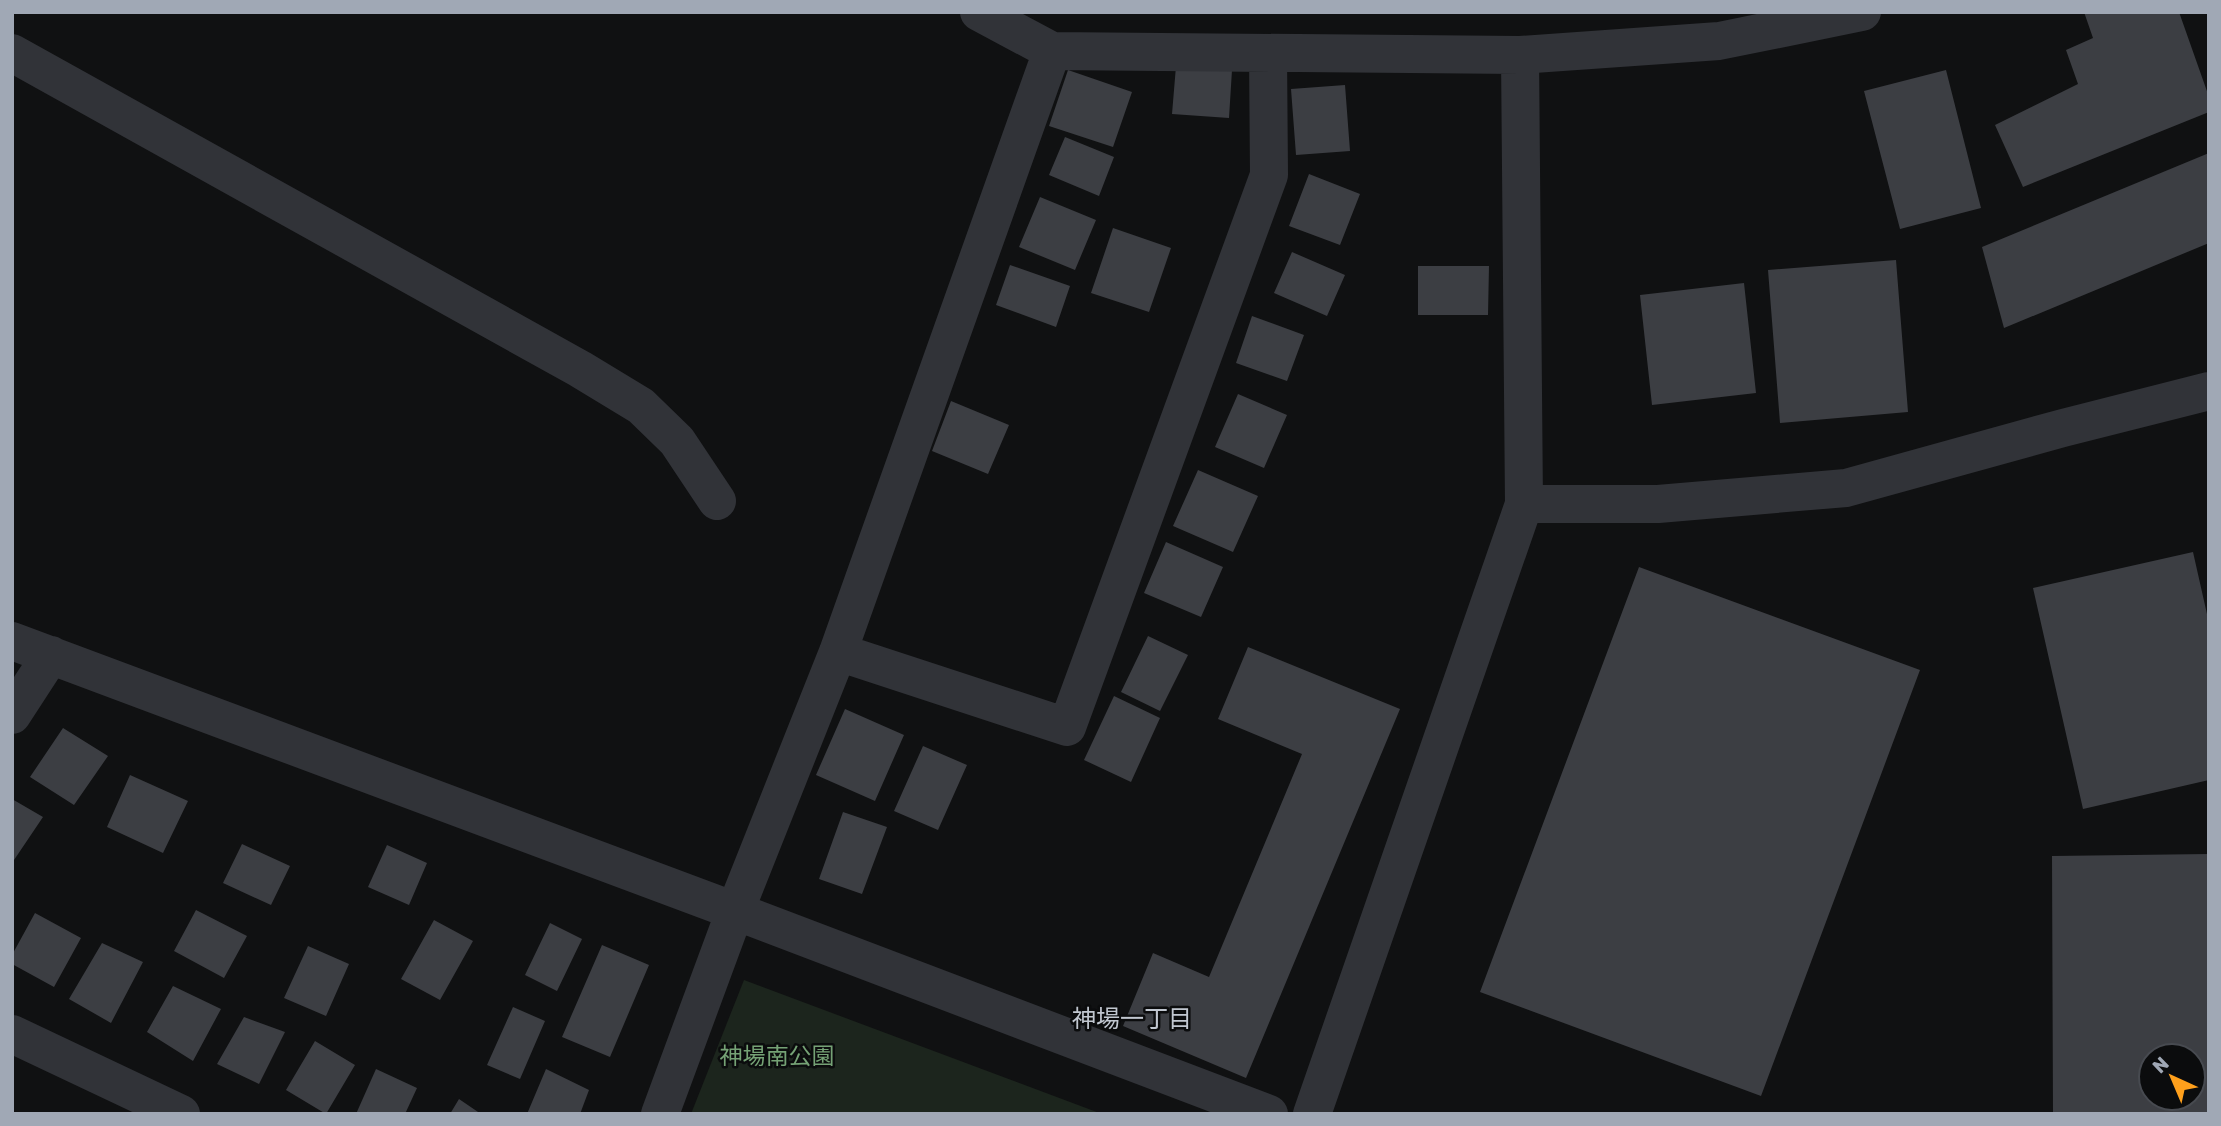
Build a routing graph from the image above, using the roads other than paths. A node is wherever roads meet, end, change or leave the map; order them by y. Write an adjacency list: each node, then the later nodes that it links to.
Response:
1 (979, 12): 3 (street)
2 (1862, 12): 6 (street)
3 (1052, 51): 5 (street); 11 (street)
4 (12, 53): 8 (street)
5 (1268, 53): 6 (street); 11 (street)
6 (1520, 55): 9 (street)
7 (2209, 391): 9 (street)
8 (717, 500)
9 (1524, 504): 19 (street)
10 (12, 641): 12 (street)
11 (838, 652): 14 (street)
12 (51, 655): 13 (street); 14 (street)
13 (12, 715)
14 (736, 911): 17 (street); 18 (street)
15 (12, 1034): 16 (street)
16 (181, 1114)
17 (660, 1114)
18 (1269, 1114)
19 (1312, 1114)

